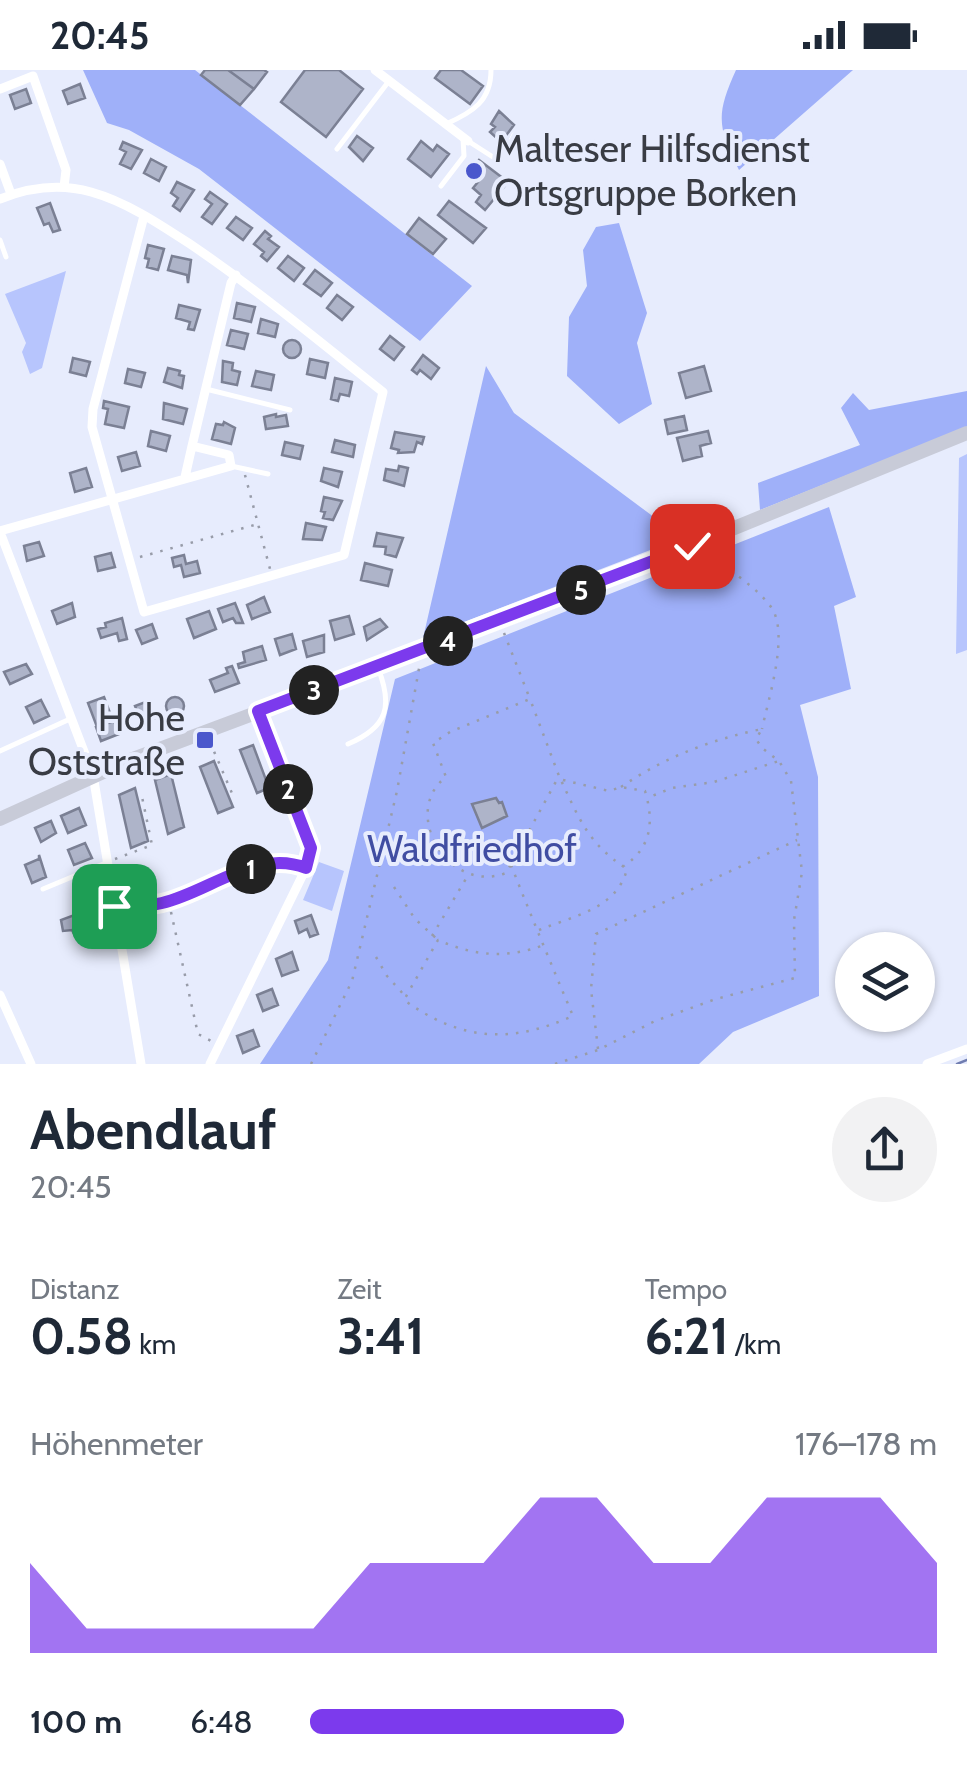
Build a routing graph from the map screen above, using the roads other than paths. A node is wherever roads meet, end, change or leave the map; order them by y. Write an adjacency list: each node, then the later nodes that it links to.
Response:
1 (375, 70): 3 (street)
2 (491, 70): 5 (lane)
3 (389, 81): 5 (street); 8 (lane)
4 (0, 89): 11 (street)
5 (446, 124): 7 (street)
6 (514, 134): 7 (lane)
7 (465, 138): 10 (lane)
8 (337, 148)
9 (0, 164): 12 (street)
10 (442, 186)
11 (64, 187): 12 (street); 14 (street)
12 (11, 194): 13 (street)
13 (0, 199)
14 (144, 216): 17 (street); 25 (street)
15 (0, 240): 16 (lane)
16 (6, 257)
17 (236, 275): 18 (street); 25 (street)
18 (206, 389): 19 (lane); 21 (street)
19 (290, 410)
20 (967, 433): 27 (street)
21 (192, 446): 22 (street); 24 (street)
22 (232, 466): 23 (lane); 24 (street)
23 (268, 474)
24 (185, 477): 25 (street)
25 (112, 497): 26 (street)
26 (0, 532): 29 (street)
27 (377, 667): 28 (street); 30 (lane)
28 (258, 711): 32 (street); 35 (street)
29 (70, 719): 31 (lane); 32 (street)
30 (348, 744)
31 (0, 751)
32 (93, 775): 33 (street); 34 (street)
33 (0, 819)
34 (108, 862): 36 (lane); 37 (street)
35 (306, 868): 37 (street); 42 (street)
36 (42, 889)
37 (114, 906): 41 (street)
38 (0, 995): 40 (street)
39 (967, 1049): 43 (street)
40 (31, 1064)
41 (140, 1064)
42 (210, 1064)
43 (927, 1064)

